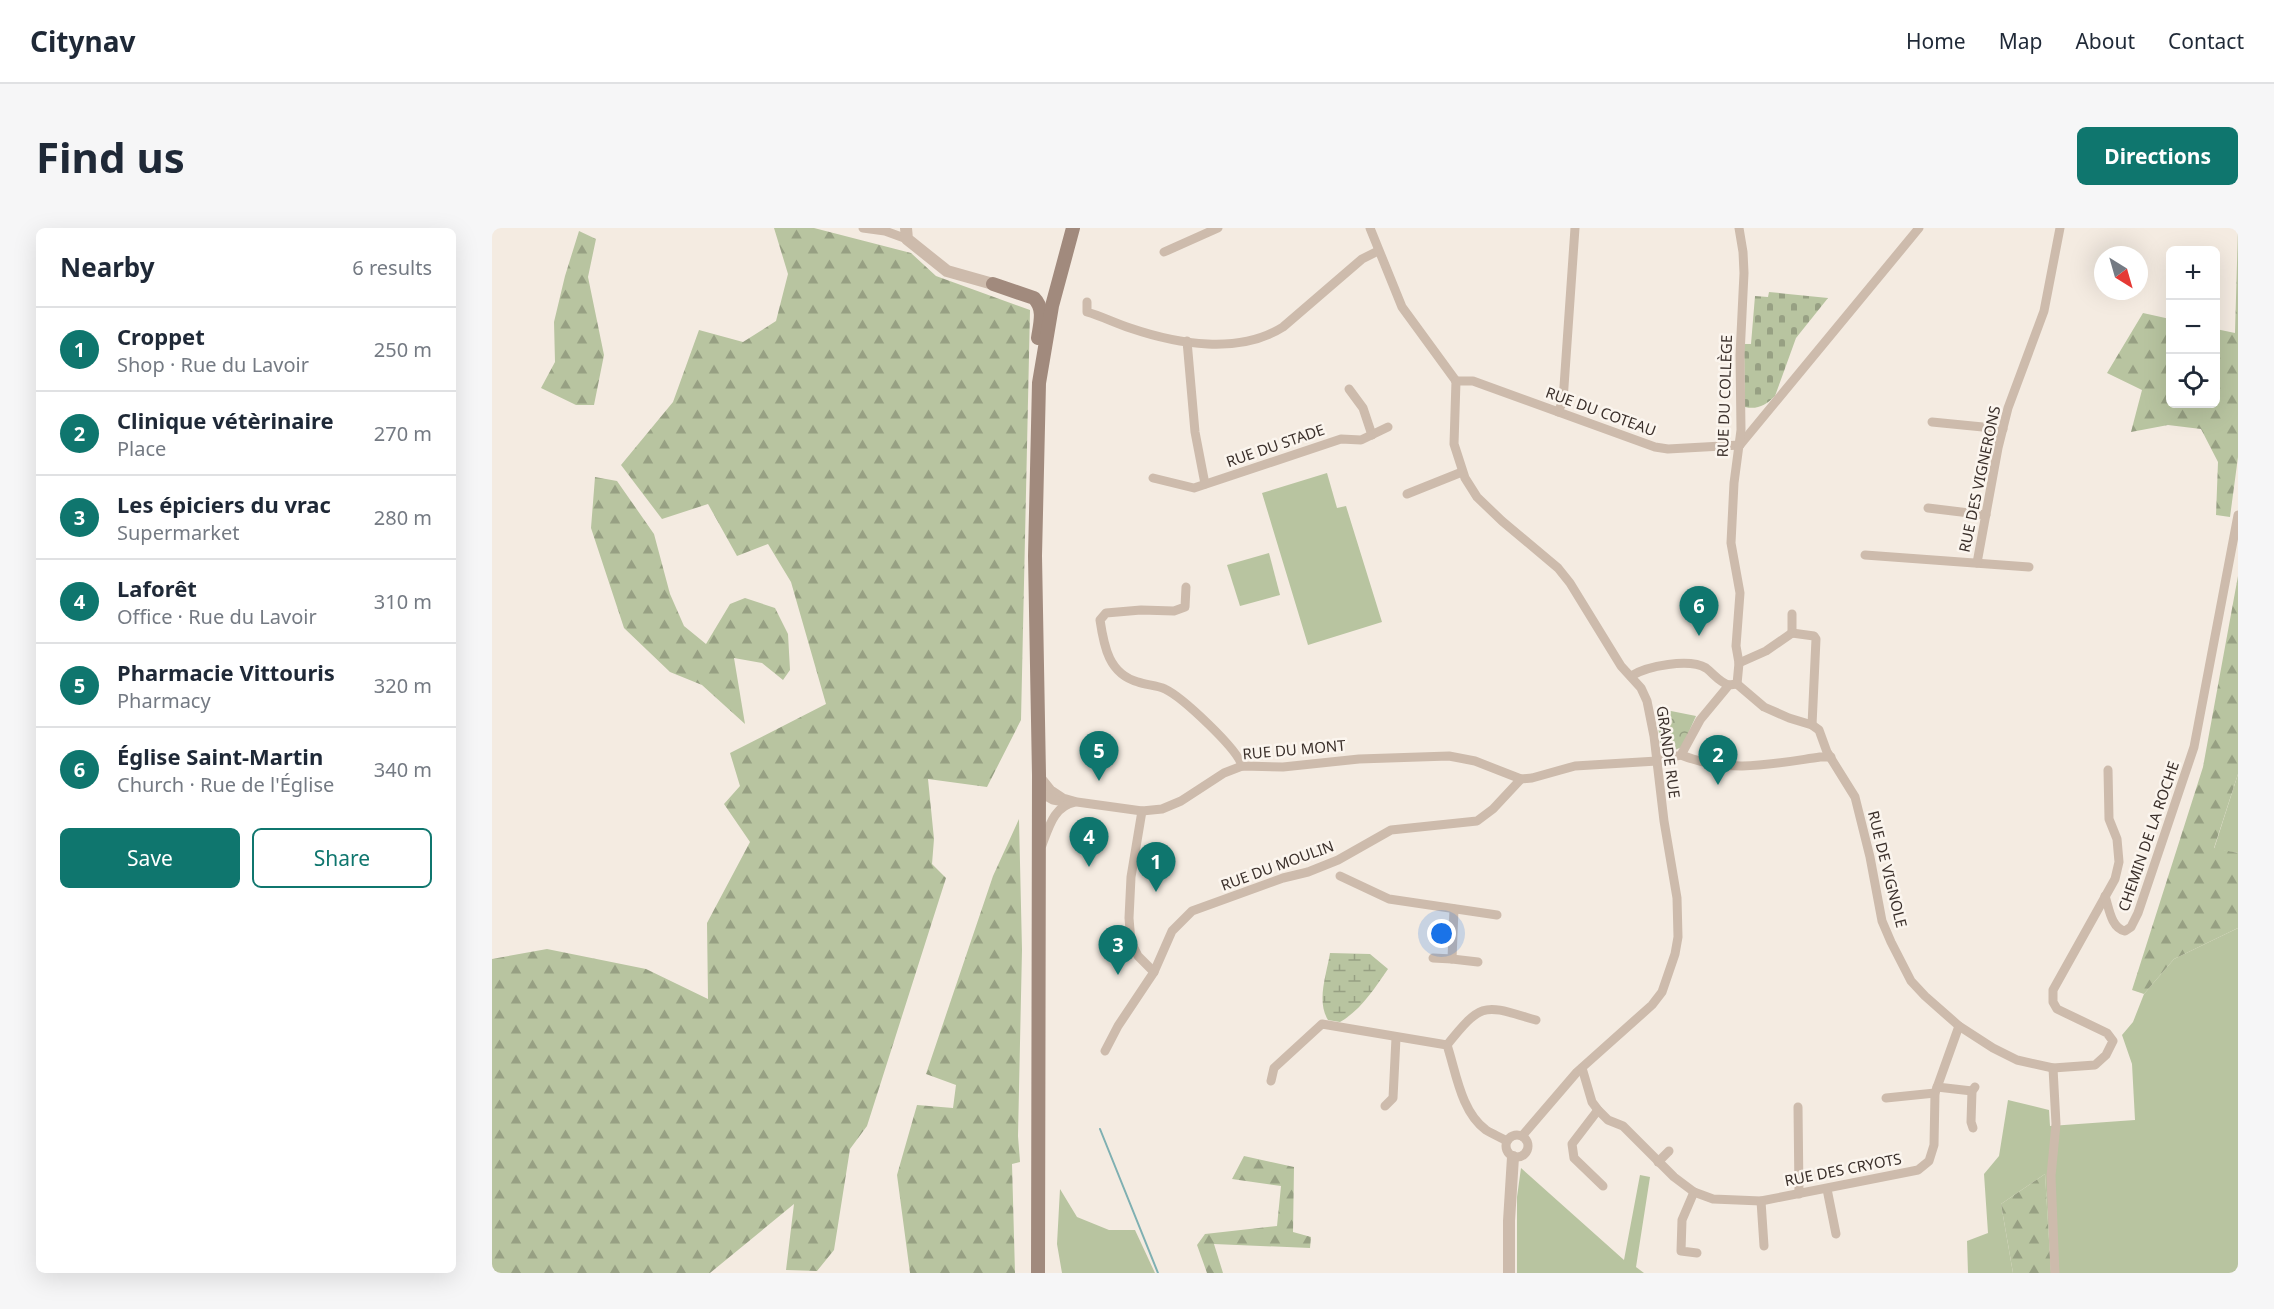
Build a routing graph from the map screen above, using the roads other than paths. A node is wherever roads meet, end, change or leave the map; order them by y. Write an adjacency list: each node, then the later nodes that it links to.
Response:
1 (863, 228): 9 (street)
2 (1073, 228): 16 (main road)
3 (1218, 228): 11 (street)
4 (1370, 228): 10 (street)
5 (1575, 228): 18 (street)
6 (1739, 228): 22 (street, RUE DU COLLÈGE)
7 (1919, 228): 23 (street)
8 (2060, 228): 21 (street, RUE DES VIGNERONS)
9 (907, 234): 12 (street)
10 (1378, 251): 14 (street); 15 (street)
11 (1164, 252)
12 (993, 284): 16 (main road)
13 (1087, 302): 14 (street)
14 (1187, 340): 29 (street)
15 (1456, 381): 18 (street, RUE DU COTEAU); 27 (street, GRANDE RUE)
16 (1038, 383): 49 (main road)
17 (1349, 389): 24 (street)
18 (1558, 412): 26 (street, RUE DU COTEAU)
19 (1932, 422): 21 (street)
20 (1388, 427): 24 (street, RUE DU STADE)
21 (2003, 429): 32 (street, RUE DES VIGNERONS)
22 (1741, 430): 23 (street); 25 (street, RUE DU COLLÈGE); 26 (street)
23 (1752, 431): 25 (street)
24 (1372, 435): 29 (street, RUE DU STADE)
25 (1740, 445): 26 (street, RUE DU COTEAU); 40 (street, RUE DU COLLÈGE)
26 (1718, 446)
27 (1462, 472): 30 (street); 41 (street, GRANDE RUE)
28 (1153, 478): 29 (street, RUE DU STADE)
29 (1205, 484)
30 (1407, 494)
31 (1928, 508): 32 (street)
32 (1986, 515): 35 (street, RUE DES VIGNERONS)
33 (2238, 515): 56 (street, CHEMIN DE LA ROCHE)
34 (1865, 555): 35 (street)
35 (1977, 563): 36 (street)
36 (2029, 567)
37 (1186, 587): 47 (street)
38 (1792, 614): 39 (street)
39 (1792, 633): 40 (street); 43 (street)
40 (1739, 663): 42 (street, RUE DU COLLÈGE)
41 (1631, 676): 42 (street); 46 (street, GRANDE RUE)
42 (1733, 684): 43 (street); 44 (street)
43 (1812, 724): 45 (street, RUE DE VIGNOLE)
44 (1681, 755): 45 (street); 46 (street)
45 (1831, 758): 64 (street, RUE DE VIGNOLE)
46 (1656, 761): 50 (street); 68 (street, GRANDE RUE)
47 (1242, 766): 50 (street, RUE DU MONT); 53 (street, RUE DU MONT)
48 (2108, 770): 56 (street)
49 (1039, 775): 51 (main road); 52 (street)
50 (1521, 779): 62 (street, RUE DU MOULIN)
51 (1039, 792): 52 (street); 54 (main road)
52 (1075, 802): 53 (street, RUE DU MONT); 54 (street)
53 (1142, 811): 62 (street)
54 (1039, 856): 90 (main road)
55 (1340, 876): 57 (street)
56 (2105, 896): 69 (street, CHEMIN DE LA ROCHE)
57 (1454, 909): 58 (street); 60 (street)
58 (1497, 915)
59 (1433, 958): 60 (street)
60 (1452, 959): 61 (street)
61 (1478, 962)
62 (1154, 972): 67 (street, RUE DU MOULIN)
63 (1536, 1020): 66 (street)
64 (1959, 1026): 69 (street, RUE DE VIGNOLE); 71 (street, RUE DES CRYOTS)
65 (1396, 1038): 66 (street); 70 (street); 73 (street)
66 (1447, 1045): 78 (street)
67 (1105, 1051)
68 (1582, 1068): 75 (street); 77 (street, GRANDE RUE)
69 (2053, 1068): 92 (street)
70 (1271, 1081)
71 (1936, 1090): 72 (street); 76 (street); 83 (street, RUE DES CRYOTS)
72 (1886, 1098)
73 (1385, 1106)
74 (1797, 1107): 85 (street)
75 (1598, 1110): 81 (street, RUE DES CRYOTS); 82 (street)
76 (1973, 1128)
77 (1522, 1136): 78 (street); 80 (street)
78 (1507, 1141): 80 (street)
79 (1669, 1151): 81 (street)
80 (1513, 1157): 91 (street)
81 (1658, 1162): 84 (street, RUE DES CRYOTS)
82 (1604, 1186)
83 (1827, 1189): 85 (street, RUE DES CRYOTS); 87 (street)
84 (1694, 1192): 86 (street, RUE DES CRYOTS); 89 (street)
85 (1799, 1194): 86 (street, RUE DES CRYOTS)
86 (1761, 1201): 88 (street)
87 (1836, 1234)
88 (1764, 1246)
89 (1697, 1253)
90 (1038, 1273)
91 (1509, 1273)
92 (2055, 1273)

